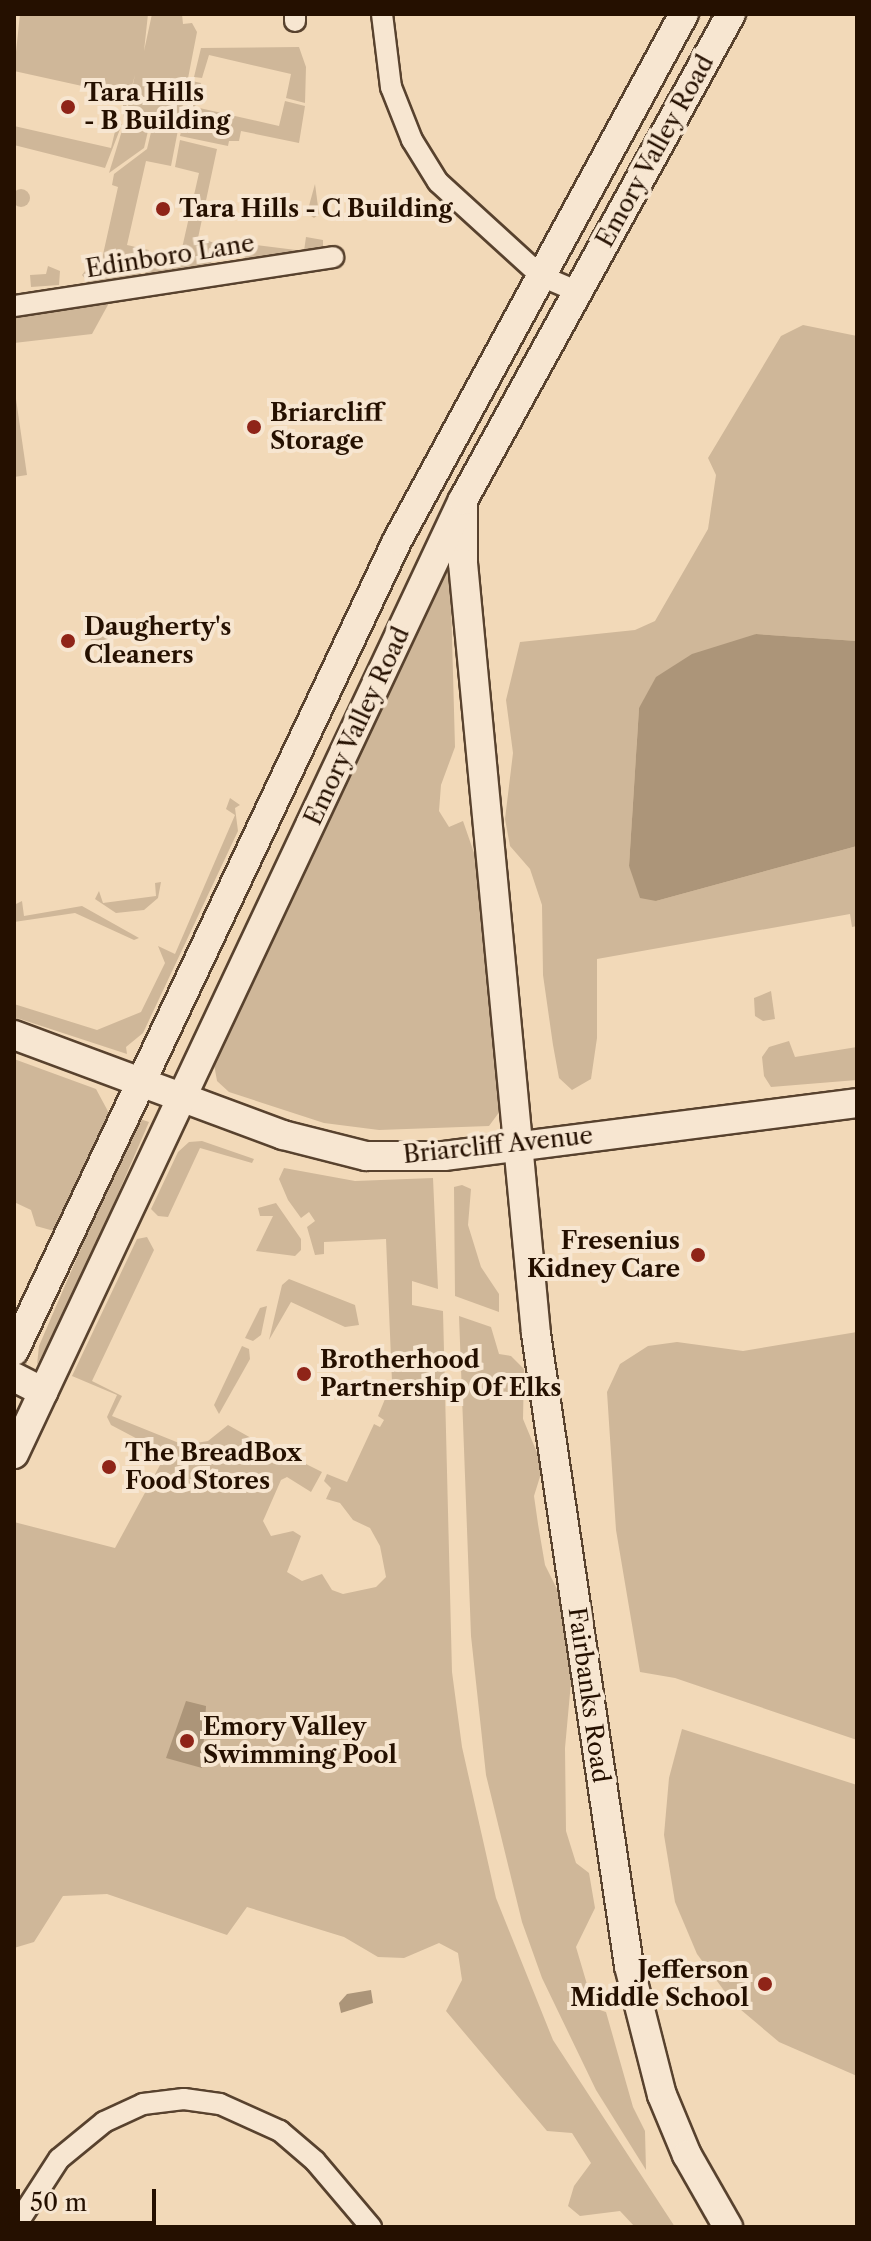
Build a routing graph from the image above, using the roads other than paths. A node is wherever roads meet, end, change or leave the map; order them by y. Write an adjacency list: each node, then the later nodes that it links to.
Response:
1 (382, 14): 5 (street)
2 (684, 14): 5 (main road, Emory Valley Road)
3 (731, 14): 6 (main road, Emory Valley Road)
4 (333, 257): 7 (street, Edinboro Lane)
5 (541, 276): 6 (street); 10 (main road, Emory Valley Road)
6 (577, 291): 8 (main road, Emory Valley Road)
7 (14, 306)
8 (463, 500): 11 (main road, Emory Valley Road); 13 (main road, Fairbanks Road)
9 (14, 1035): 10 (main road, Briarcliff Avenue)
10 (139, 1083): 11 (main road, Briarcliff Avenue); 14 (main road, Emory Valley Road)
11 (183, 1099): 13 (main road, Briarcliff Avenue); 16 (main road, Emory Valley Road)
12 (857, 1103): 13 (main road, Briarcliff Avenue)
13 (515, 1146): 20 (main road, Fairbanks Road)
14 (14, 1351)
15 (14, 1377): 16 (main road)
16 (43, 1392): 17 (main road, Emory Valley Road)
17 (14, 1454)
18 (15, 2227): 19 (street)
19 (371, 2227)
20 (728, 2227)

